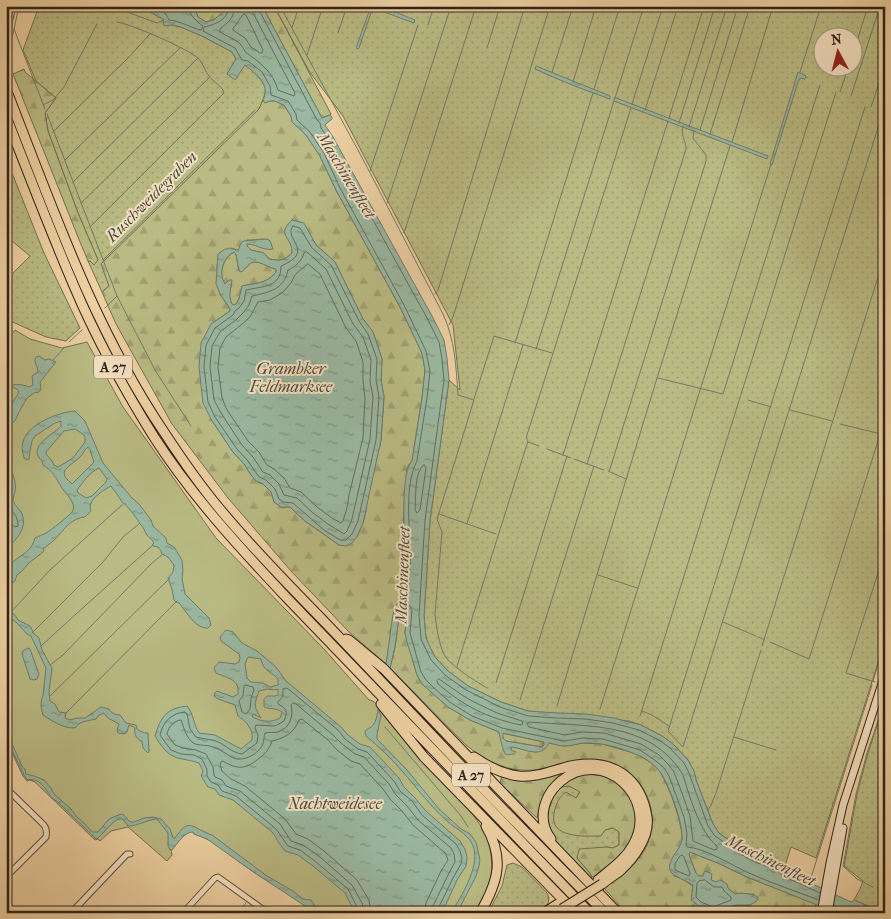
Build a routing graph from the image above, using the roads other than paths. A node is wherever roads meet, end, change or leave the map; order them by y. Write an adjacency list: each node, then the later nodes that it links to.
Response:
1 (13, 6): 2 (street)
2 (6, 36)
3 (6, 89): 5 (highway, A 27)
4 (6, 116): 6 (highway, A 27)
5 (338, 636): 8 (highway); 28 (highway, A 27)
6 (357, 672): 10 (highway); 27 (highway, A 27)
7 (885, 674): 11 (main road)
8 (453, 741): 13 (highway); 17 (highway)
9 (6, 788): 16 (street)
10 (480, 815): 24 (highway); 26 (highway)
11 (838, 837): 14 (main road); 15 (main road)
12 (130, 854): 21 (street)
13 (562, 855): 17 (highway); 29 (highway)
14 (830, 863): 15 (main road); 18 (main road)
15 (835, 874): 18 (main road)
16 (6, 877)
17 (600, 882): 19 (highway)
18 (828, 890): 20 (main road)
19 (558, 909): 25 (highway)
20 (825, 911)
21 (71, 913)
22 (183, 913): 23 (street)
23 (268, 913)
24 (480, 913)
25 (544, 913)
26 (576, 913)
27 (590, 913)
28 (605, 913)
29 (618, 913)

